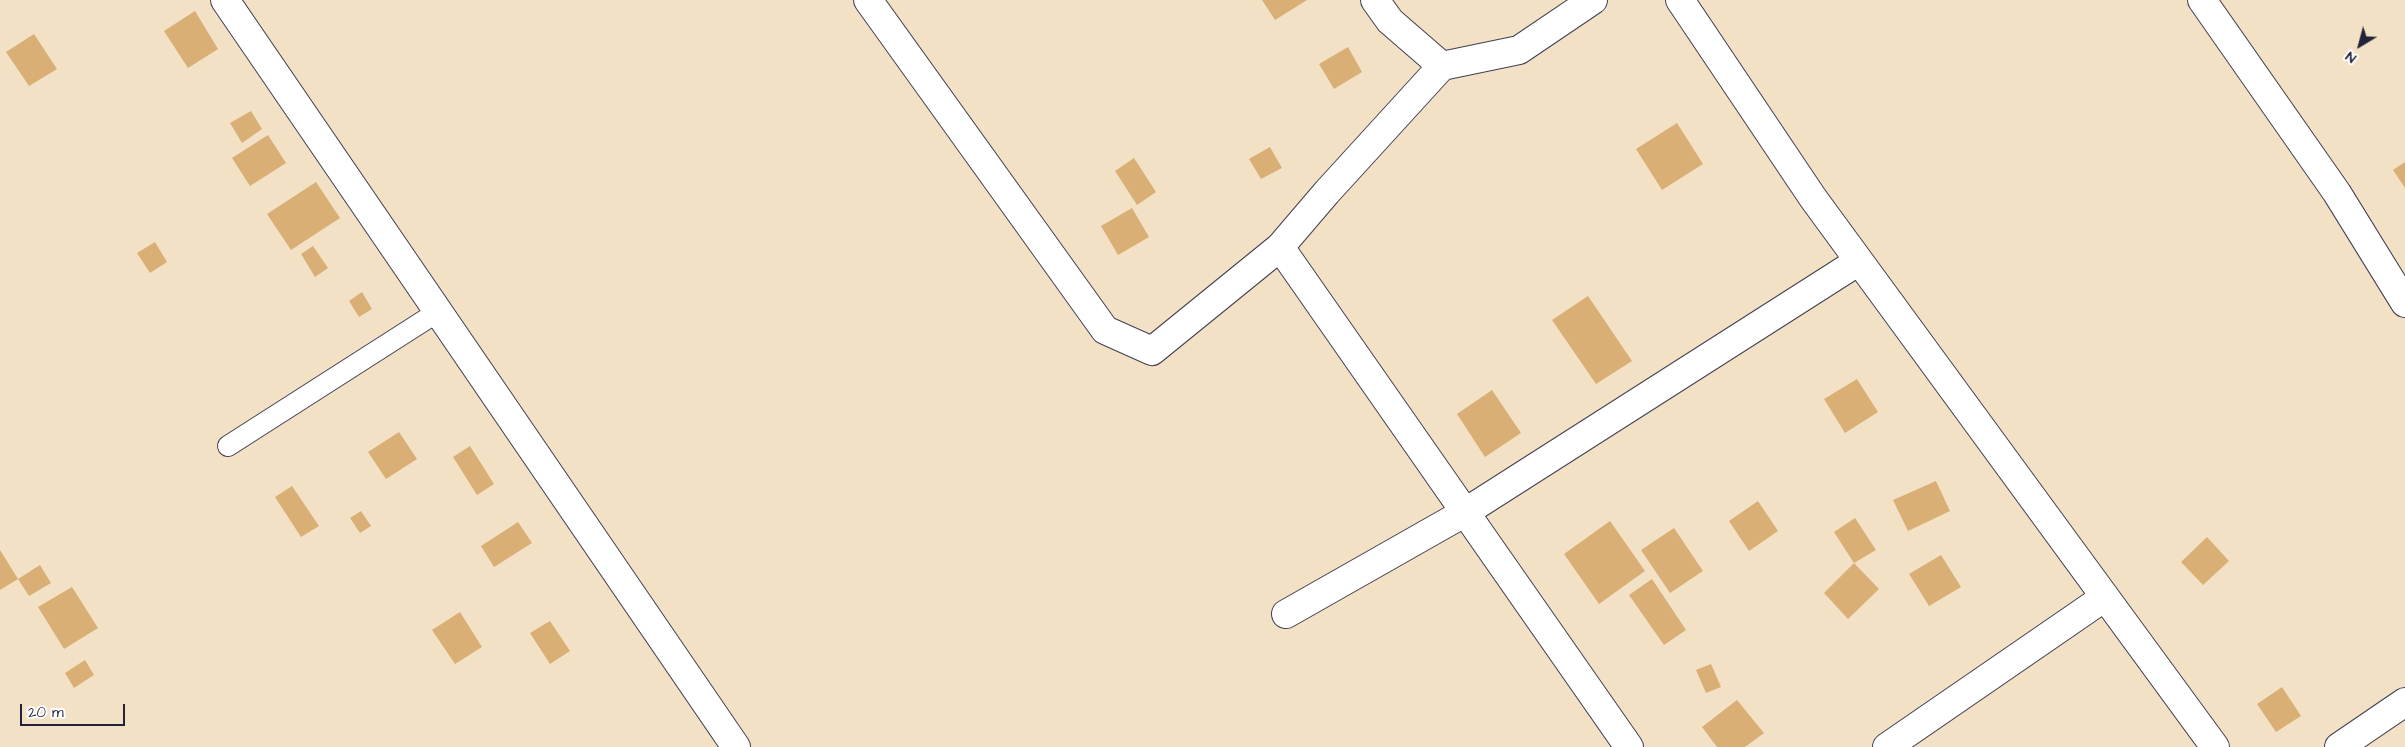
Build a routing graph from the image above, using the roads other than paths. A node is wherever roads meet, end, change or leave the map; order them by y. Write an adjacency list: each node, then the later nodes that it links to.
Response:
1 (225, 0): 11 (street)
2 (868, 0): 8 (street)
3 (1375, 0): 7 (street)
4 (1593, 0): 7 (street)
5 (1680, 0): 9 (street)
6 (2202, 0): 10 (street)
7 (1442, 66): 8 (street)
8 (1280, 246): 13 (street)
9 (1859, 261): 13 (street); 14 (street)
10 (2405, 303)
11 (439, 311): 12 (lane); 17 (street)
12 (228, 446)
13 (1464, 513): 15 (street); 18 (street)
14 (2104, 597): 19 (street); 20 (street)
15 (1286, 614)
16 (2405, 702): 21 (street)
17 (736, 747)
18 (1629, 747)
19 (1887, 747)
20 (2215, 747)
21 (2339, 747)

